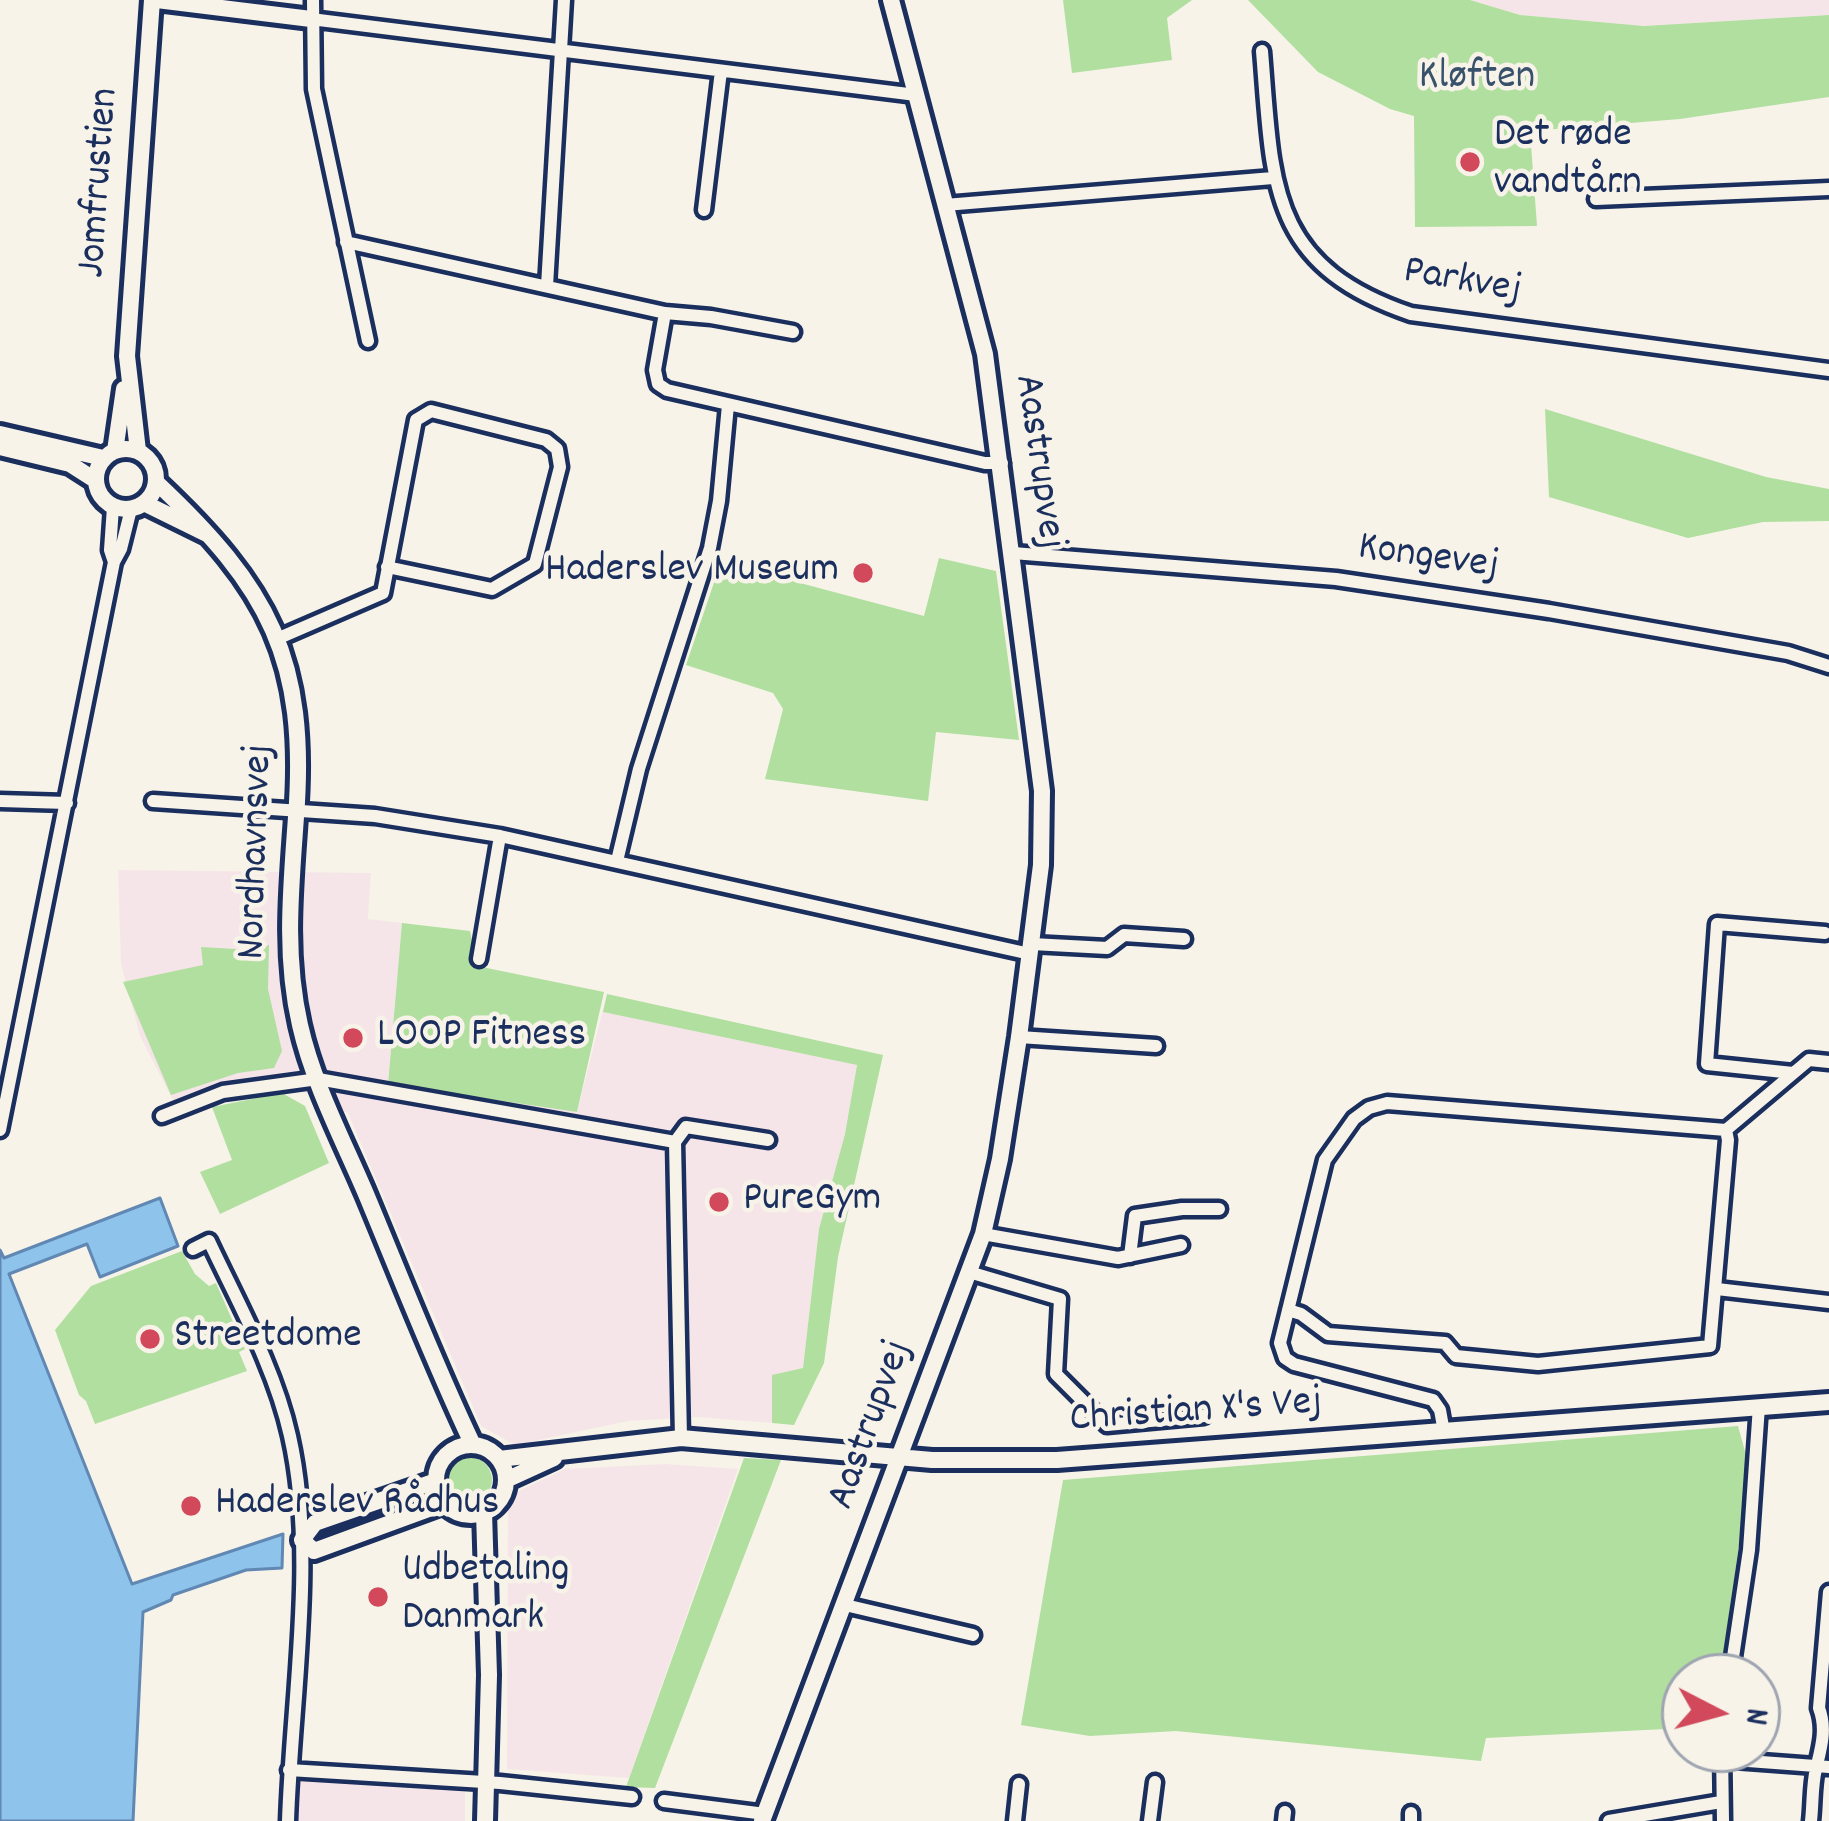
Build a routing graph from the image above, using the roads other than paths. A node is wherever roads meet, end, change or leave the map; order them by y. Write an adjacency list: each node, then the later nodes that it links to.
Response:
1 (155, 0): 4 (street); 20 (street, Jomfrustien)
2 (564, 0): 5 (street)
3 (891, 0): 8 (street, Aastrupvej)
4 (312, 9): 5 (street); 14 (street)
5 (561, 50): 7 (street); 15 (street)
6 (1262, 51): 9 (street, Parkvej)
7 (721, 70): 8 (street); 13 (street)
8 (916, 95): 12 (street, Aastrupvej)
9 (1273, 178): 12 (street); 19 (street, Parkvej)
10 (1829, 189): 11 (street)
11 (1596, 199)
12 (945, 205): 26 (street, Aastrupvej)
13 (704, 210)
14 (346, 242): 15 (street); 18 (street)
15 (547, 286): 16 (street)
16 (665, 313): 17 (street); 21 (street)
17 (793, 332)
18 (368, 341)
19 (1829, 370)
20 (127, 371): 24 (street, Jomfrustien); 25 (street, Jomfrustien)
21 (728, 405): 26 (street); 40 (street)
22 (0, 434): 25 (street)
23 (0, 447): 27 (street)
24 (138, 451): 25 (street); 28 (street)
25 (109, 454): 27 (street)
26 (1002, 463): 31 (street, Aastrupvej)
27 (95, 479): 29 (street)
28 (156, 482): 29 (street); 30 (street, Nordhavnsvej)
29 (129, 506): 30 (street, Nordhavnsvej); 37 (street)
30 (208, 535): 33 (street, Nordhavnsvej)
31 (1013, 553): 34 (street, Kongevej); 43 (street, Aastrupvej)
32 (387, 568): 32 (street); 33 (street)
33 (279, 638): 38 (street, Nordhavnsvej)
34 (1829, 666)
35 (0, 801): 37 (street)
36 (153, 801): 38 (street)
37 (67, 803): 48 (street)
38 (297, 811): 39 (street); 50 (street, Nordhavnsvej)
39 (500, 836): 40 (street); 44 (street)
40 (617, 861): 43 (street)
41 (1825, 934): 49 (street)
42 (1184, 939): 43 (street)
43 (1031, 949): 45 (street, Aastrupvej)
44 (479, 959)
45 (1019, 1037): 46 (street); 57 (street, Aastrupvej)
46 (1156, 1046)
47 (1829, 1062): 49 (street)
48 (5, 1072): 52 (street)
49 (1792, 1073): 53 (street)
50 (318, 1079): 51 (street); 55 (street); 65 (street, Nordhavnsvej)
51 (162, 1116)
52 (0, 1130)
53 (1726, 1130): 62 (street); 64 (street)
54 (768, 1140): 55 (street)
55 (675, 1142): 70 (street)
56 (1220, 1209): 60 (street)
57 (982, 1234): 60 (street); 61 (street, Aastrupvej)
58 (1181, 1245): 60 (street)
59 (193, 1249): 80 (street)
60 (1130, 1256)
61 (969, 1272): 68 (street); 74 (street, Aastrupvej)
62 (1717, 1289): 63 (street); 64 (street)
63 (1829, 1302)
64 (1288, 1310): 69 (street)
65 (444, 1384): 71 (street, Nordhavnsvej); 72 (street, Nordhavnsvej)
66 (1829, 1402): 67 (street, Christian X's Vej)
67 (1759, 1406): 69 (street, Christian X's Vej); 84 (street)
68 (1204, 1416)
69 (1444, 1432): 74 (street, Christian X's Vej)
70 (681, 1438): 73 (street, Christian X's Vej); 74 (street, Christian X's Vej)
71 (473, 1445): 72 (street); 75 (street)
72 (452, 1450): 77 (street)
73 (569, 1451): 75 (street, Christian X's Vej); 76 (street, Christian X's Vej)
74 (902, 1455): 82 (street, Aastrupvej)
75 (499, 1459): 76 (street)
76 (506, 1480): 79 (street)
77 (436, 1481): 78 (street); 80 (street)
78 (446, 1503): 79 (street); 80 (street)
79 (474, 1513): 89 (street)
80 (302, 1540): 87 (street)
81 (1829, 1592): 86 (street)
82 (845, 1605): 83 (street); 95 (street, Aastrupvej)
83 (973, 1635)
84 (1734, 1653)
85 (1781, 1762): 86 (street)
86 (1822, 1767): 102 (street)
87 (290, 1770): 89 (street); 96 (street)
88 (1722, 1773): 94 (street)
89 (487, 1782): 92 (street); 97 (street)
90 (1155, 1782): 99 (street)
91 (1019, 1784): 98 (street)
92 (632, 1797)
93 (664, 1802): 95 (street, Aastrupvej)
94 (1721, 1802): 100 (street); 101 (street)
95 (763, 1817)
96 (288, 1821)
97 (485, 1821)
98 (1015, 1821)
99 (1150, 1821)
100 (1609, 1821)
101 (1723, 1821)
102 (1811, 1821)

